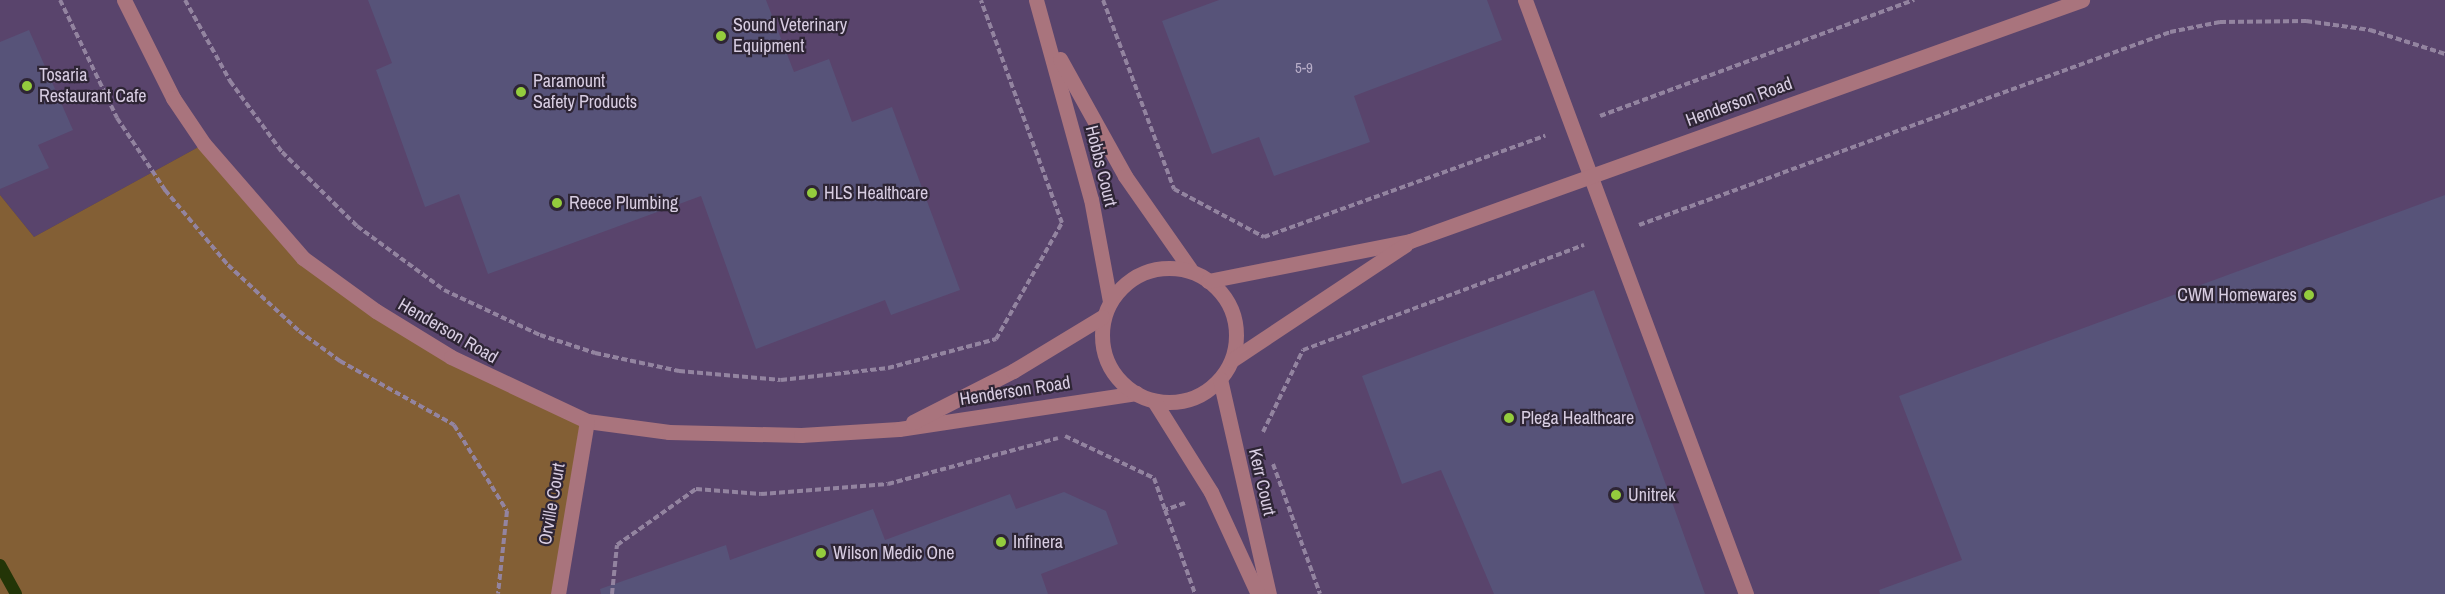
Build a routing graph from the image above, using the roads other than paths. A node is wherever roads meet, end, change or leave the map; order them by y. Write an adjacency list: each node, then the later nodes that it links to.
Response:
1 (124, 0): 16 (street, Henderson Road)
2 (1036, 0): 5 (street, Hobbs Court)
3 (1525, 0): 6 (street)
4 (2082, 0): 6 (street, Henderson Road)
5 (1050, 40): 8 (street, Hobbs Court); 10 (street, Hobbs Court)
6 (1591, 176): 7 (street, Henderson Road); 21 (street)
7 (1410, 242): 9 (street, Henderson Road); 12 (street, Henderson Road)
8 (1190, 269): 9 (street); 10 (street)
9 (1209, 281): 12 (street)
10 (1110, 302): 11 (street)
11 (1102, 317): 14 (street); 17 (street, Henderson Road)
12 (1232, 360): 13 (street)
13 (1220, 379): 15 (street); 20 (street, Kerr Court)
14 (1136, 393): 15 (street); 17 (street, Henderson Road)
15 (1154, 401): 19 (street)
16 (587, 421): 17 (street, Henderson Road); 18 (street, Orville Court)
17 (899, 429)
18 (558, 594)
19 (1258, 594)
20 (1269, 594)
21 (1746, 594)

